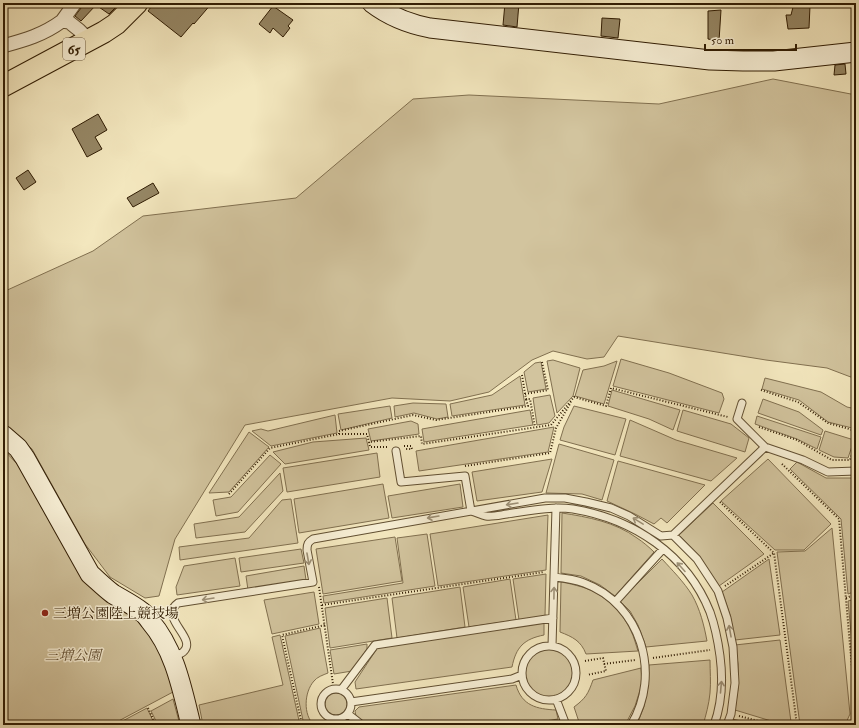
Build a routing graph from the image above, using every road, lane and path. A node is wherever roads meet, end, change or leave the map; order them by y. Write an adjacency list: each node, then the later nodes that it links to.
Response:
1 (75, 3): 4 (street)
2 (138, 3): 5 (main road, 65)
3 (372, 3): 7 (street)
4 (62, 21): 5 (street); 6 (street)
5 (90, 41): 8 (main road, 65)
6 (3, 46)
7 (856, 52)
8 (3, 86)
9 (3, 194): 10 (path)
10 (3, 212)
11 (542, 362): 14 (path)
12 (522, 375): 14 (path)
13 (762, 390): 21 (path)
14 (525, 394): 16 (path)
15 (574, 397): 18 (path); 20 (path); 29 (path)
16 (526, 399): 20 (path); 22 (path)
17 (742, 403): 18 (lane)
18 (737, 419): 26 (lane)
19 (754, 425): 24 (path)
20 (535, 427): 25 (path)
21 (856, 431)
22 (339, 434): 25 (path); 32 (path)
23 (3, 435): 49 (street)
24 (856, 441)
25 (369, 442): 27 (path)
26 (765, 447): 30 (lane); 31 (lane)
27 (395, 448): 27 (path); 34 (lane)
28 (782, 464): 42 (path)
29 (463, 466)
30 (856, 471)
31 (724, 486): 35 (lane); 37 (path)
32 (229, 494)
33 (556, 508): 34 (lane); 36 (lane); 38 (lane)
34 (471, 510): 35 (lane, one-way to 34); 39 (lane, one-way to 39)
35 (673, 535): 40 (lane)
36 (663, 549): 43 (lane); 48 (lane, one-way to 36)
37 (774, 553): 40 (path); 73 (path)
38 (554, 574): 43 (lane); 44 (path); 45 (lane, one-way to 38)
39 (313, 582): 44 (path); 49 (lane, one-way to 49)
40 (718, 591): 61 (lane, one-way to 40)
41 (856, 594): 42 (path)
42 (846, 598): 74 (path)
43 (614, 602): 50 (lane)
44 (322, 606): 46 (path)
45 (553, 618): 47 (lane); 56 (lane)
46 (324, 625): 55 (path); 66 (path)
47 (552, 646): 53 (lane); 57 (lane)
48 (719, 649): 50 (path); 70 (lane, one-way to 48)
49 (172, 656): 65 (street)
50 (645, 659): 52 (path); 69 (lane)
51 (585, 661): 52 (path)
52 (604, 664): 54 (path)
53 (522, 675): 57 (lane); 58 (lane)
54 (587, 675)
55 (334, 689): 56 (lane); 62 (lane)
56 (341, 690): 58 (lane)
57 (556, 699): 63 (lane)
58 (351, 702): 60 (lane)
59 (148, 708): 64 (path)
60 (348, 714): 62 (lane); 67 (lane)
61 (730, 714): 71 (lane); 72 (path)
62 (338, 722)
63 (565, 724): 68 (lane)
64 (156, 725)
65 (191, 725)
66 (302, 725)
67 (362, 725)
68 (548, 725)
69 (632, 725)
70 (714, 725)
71 (727, 725)
72 (774, 725)
73 (797, 725)
74 (851, 725)

